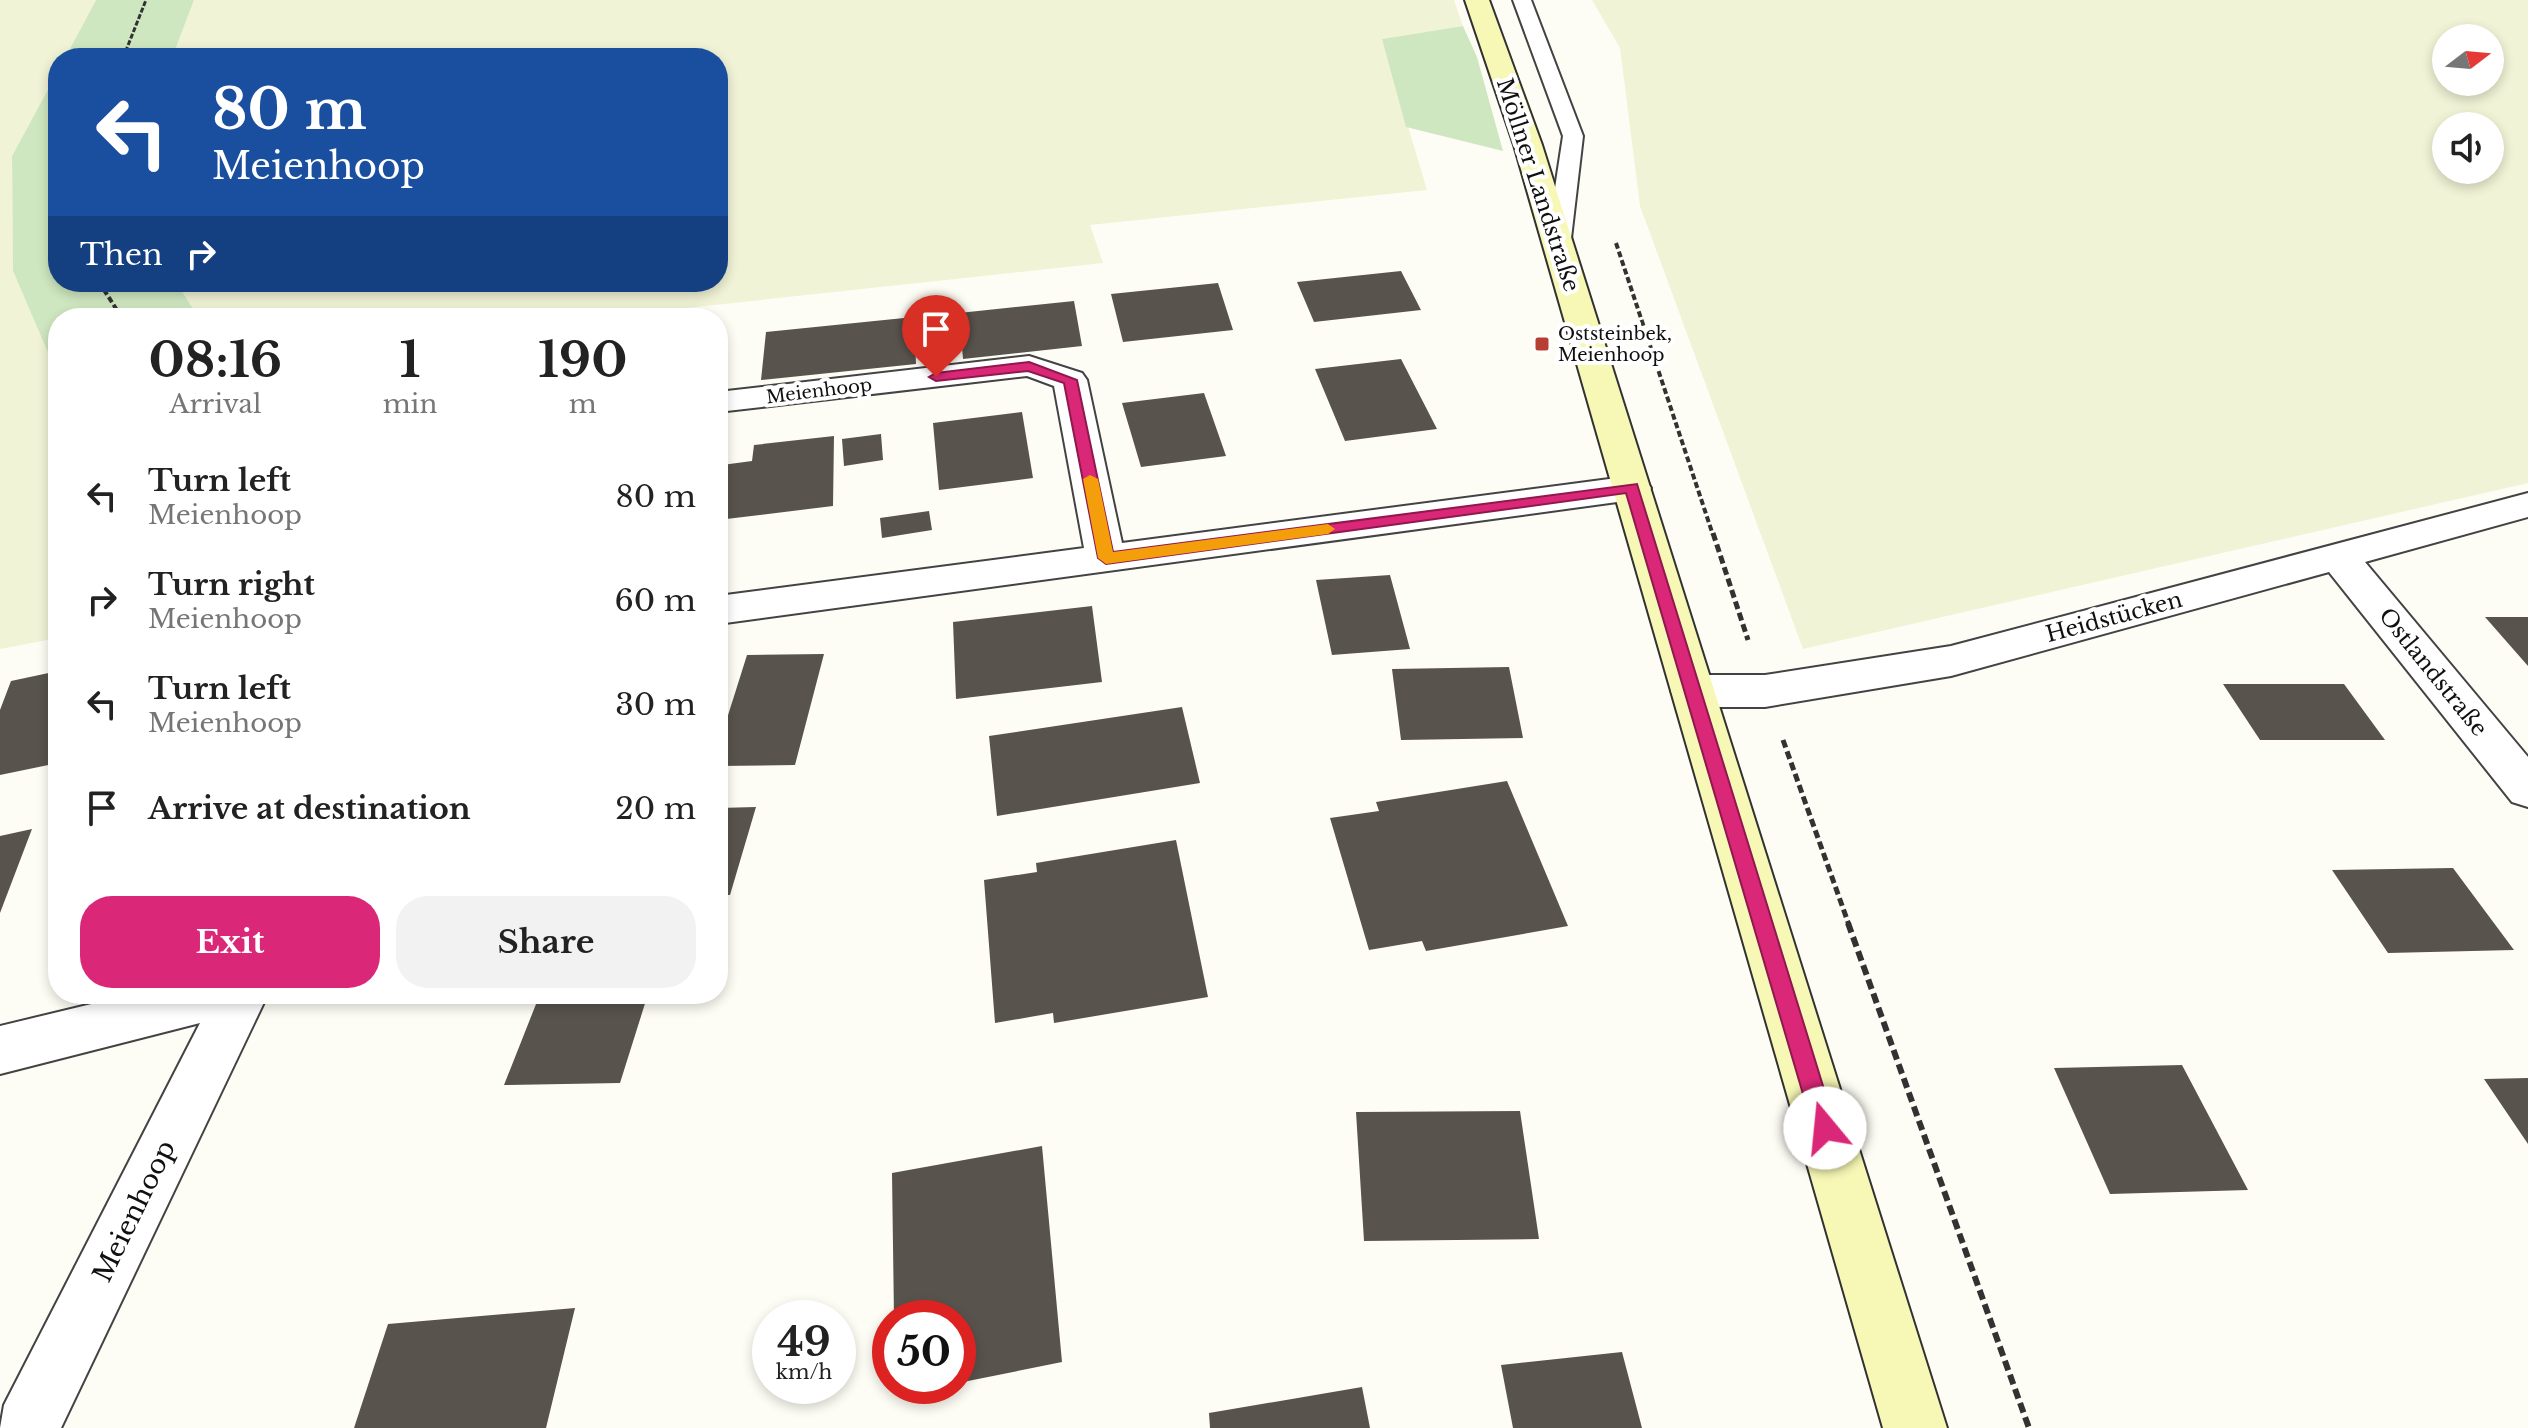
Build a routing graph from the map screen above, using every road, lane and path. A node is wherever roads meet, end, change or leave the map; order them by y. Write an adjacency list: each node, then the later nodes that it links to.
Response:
1 (146, 0): 4 (path)
2 (1477, 0): 6 (main road, Möllner Landstraße)
3 (1522, 0): 6 (lane)
4 (127, 48)
5 (1611, 230): 14 (path)
6 (1558, 247): 8 (main road, Möllner Landstraße)
7 (728, 401): 11 (street, Meienhoop)
8 (1632, 488): 11 (street); 13 (main road, Möllner Landstraße)
9 (2528, 505): 10 (street, Heidstücken)
10 (2338, 556): 14 (street, Heidstücken); 15 (street, Ostlandstraße)
11 (1106, 558): 12 (street)
12 (728, 609)
13 (1693, 691): 14 (street, Heidstücken); 20 (main road, Möllner Landstraße)
14 (1765, 691): 21 (path)
15 (2528, 789)
16 (186, 1004): 18 (street)
17 (237, 1004): 19 (street, Meienhoop)
18 (0, 1050)
19 (27, 1428)
20 (1915, 1428)
21 (2029, 1428)

